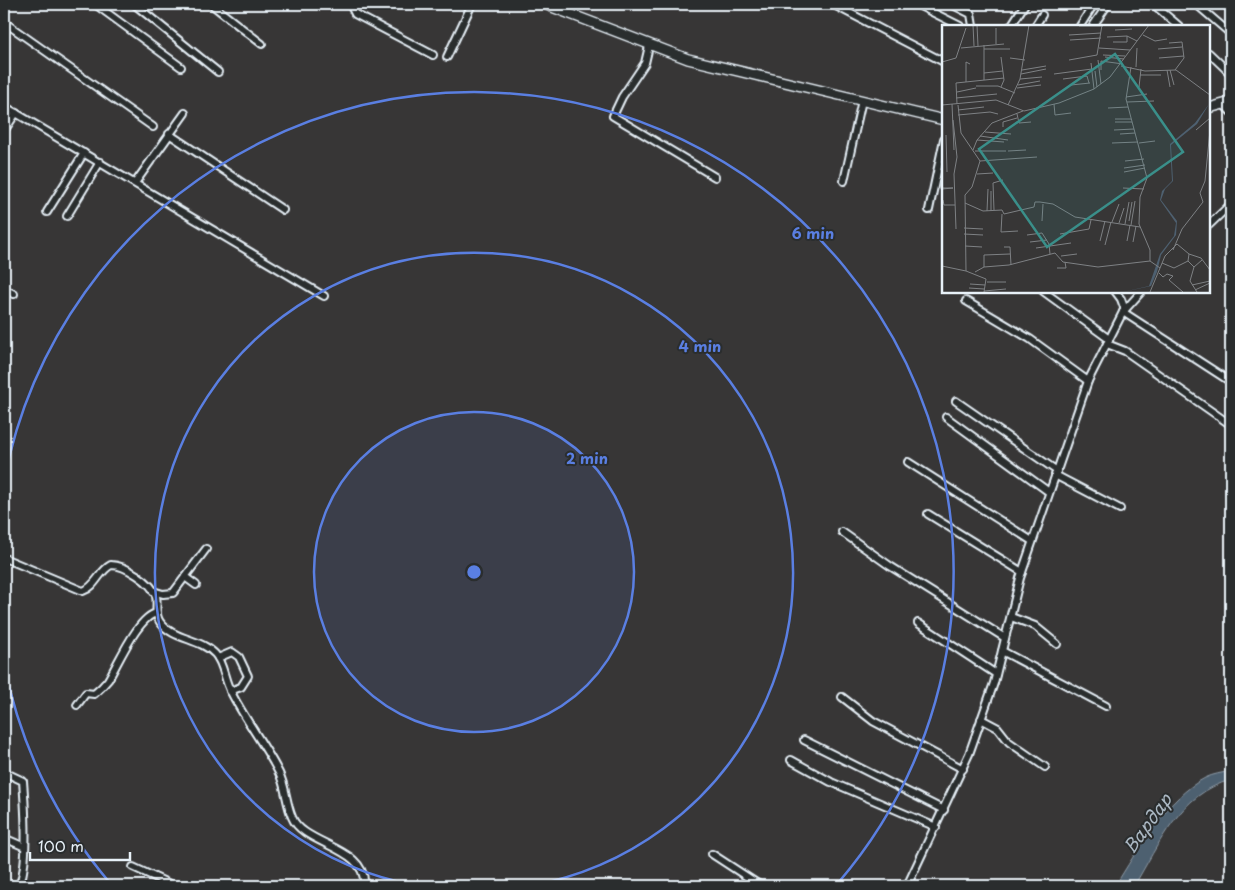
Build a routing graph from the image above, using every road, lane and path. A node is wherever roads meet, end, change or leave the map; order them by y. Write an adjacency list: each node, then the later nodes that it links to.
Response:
1 (95, 4): 34 (street)
2 (134, 4): 35 (street)
3 (210, 4): 28 (street)
4 (354, 4): 31 (street)
5 (472, 4): 32 (street)
6 (544, 4): 29 (main road)
7 (916, 4): 19 (street)
8 (951, 4): 20 (street)
9 (1025, 4): 21 (street)
10 (1094, 4): 23 (street)
11 (1108, 4): 24 (street)
12 (1153, 4): 25 (street)
13 (1196, 4): 27 (street)
14 (1226, 4): 16 (street)
15 (834, 5): 33 (street)
16 (1231, 8)
17 (1042, 15): 22 (street)
18 (6, 24): 26 (street); 45 (street)
19 (958, 25)
20 (973, 25)
21 (1012, 25)
22 (1036, 25)
23 (1081, 25)
24 (1094, 25)
25 (1178, 25)
26 (4, 34)
27 (1231, 34)
28 (262, 44)
29 (649, 46): 37 (main road); 51 (street)
30 (1210, 54): 36 (street)
31 (433, 55)
32 (447, 58)
33 (942, 61)
34 (181, 67)
35 (218, 72)
36 (1231, 74)
37 (862, 100): 44 (main road); 52 (street)
38 (1228, 103): 40 (main road); 41 (street)
39 (4, 106): 42 (street)
40 (1210, 108)
41 (1231, 112)
42 (16, 113): 46 (street); 49 (street)
43 (185, 113): 47 (street)
44 (942, 120)
45 (153, 127)
46 (4, 131)
47 (169, 134): 53 (street); 55 (street)
48 (942, 148): 56 (street)
49 (84, 153): 50 (street); 57 (street)
50 (100, 162): 53 (street); 58 (street)
51 (715, 177)
52 (844, 181)
53 (135, 183): 65 (street)
54 (1231, 204): 59 (street)
55 (283, 210)
56 (929, 210)
57 (47, 212)
58 (67, 216)
59 (1210, 224)
60 (4, 289): 64 (street)
61 (1044, 292): 68 (street)
62 (1116, 292): 67 (street)
63 (1141, 292): 67 (street)
64 (14, 294)
65 (324, 296)
66 (966, 301): 69 (street)
67 (1124, 311): 68 (street); 70 (street)
68 (1108, 342): 69 (street); 73 (street)
69 (1088, 381): 75 (street)
70 (1231, 382)
71 (956, 401): 75 (street)
72 (946, 417): 76 (street)
73 (1231, 425)
74 (908, 462): 80 (street)
75 (1056, 473): 76 (street); 77 (street)
76 (1049, 492): 80 (street)
77 (1120, 509)
78 (928, 514): 83 (street)
79 (842, 532): 90 (street)
80 (1032, 541): 83 (street)
81 (206, 548): 84 (street)
82 (4, 558): 86 (street)
83 (1022, 572): 88 (street)
84 (185, 577): 85 (street); 86 (street)
85 (196, 585)
86 (153, 591): 87 (street)
87 (157, 613): 93 (street); 97 (street)
88 (1011, 617): 90 (street); 91 (street)
89 (918, 623): 94 (street)
90 (1005, 638): 92 (street)
91 (1057, 644)
92 (1002, 651): 94 (street); 98 (street)
93 (218, 658): 95 (street); 95 (street)
94 (996, 674): 99 (street)
95 (230, 691): 113 (street)
96 (842, 698): 103 (street)
97 (76, 705)
98 (1106, 706)
99 (981, 719): 102 (street); 103 (street)
100 (804, 740): 105 (street)
101 (791, 760): 106 (street)
102 (1046, 767)
103 (963, 769): 105 (street)
104 (4, 772): 108 (street)
105 (944, 810): 106 (street)
106 (936, 827): 115 (street)
107 (4, 838): 108 (street)
108 (25, 847): 111 (street)
109 (712, 854): 114 (street)
110 (134, 867): 112 (street)
111 (19, 886)
112 (174, 886)
113 (364, 886)
114 (761, 886)
115 (907, 886)

